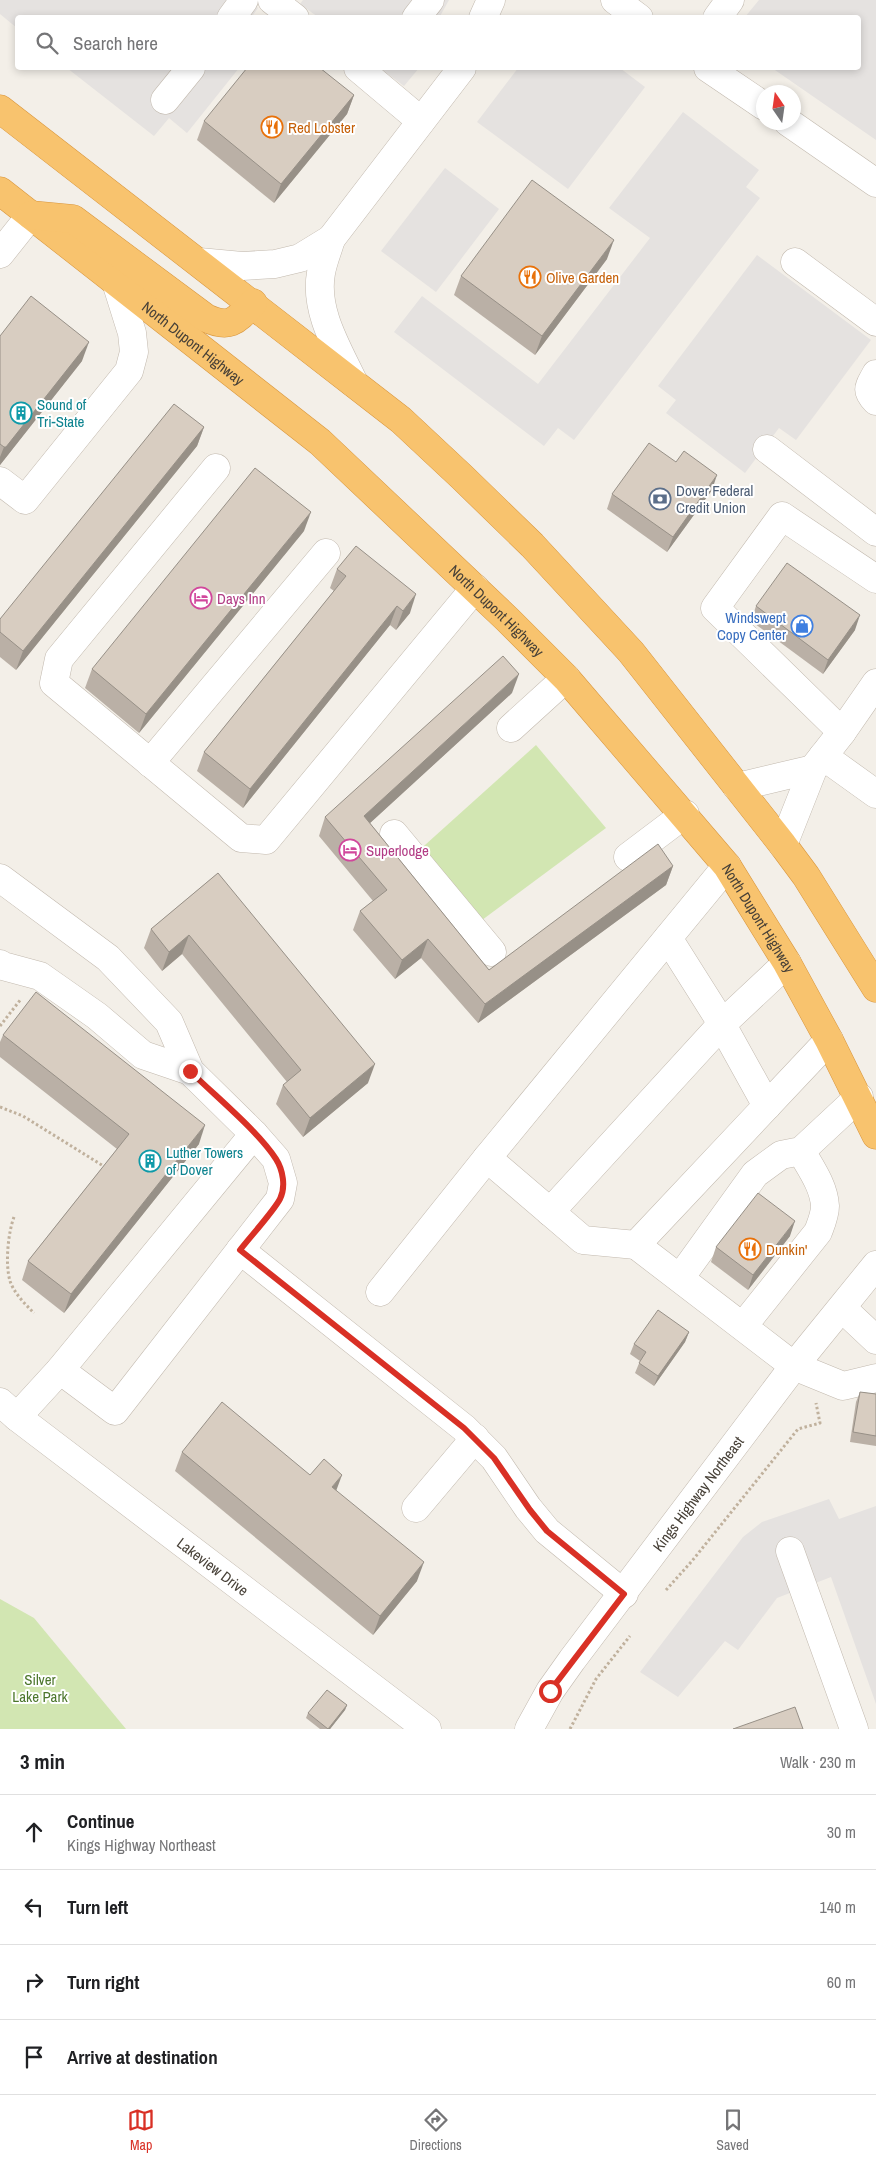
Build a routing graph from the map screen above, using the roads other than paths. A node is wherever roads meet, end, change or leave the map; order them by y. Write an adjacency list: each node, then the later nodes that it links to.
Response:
1 (244, 0): 7 (street)
2 (272, 0): 8 (street)
3 (430, 0): 9 (street)
4 (491, 0): 10 (street)
5 (615, 0): 11 (street)
6 (730, 0): 12 (street)
7 (233, 15)
8 (291, 15)
9 (418, 15)
10 (484, 15)
11 (635, 15)
12 (719, 15)
13 (189, 70): 17 (street)
14 (460, 70): 20 (street)
15 (711, 70): 18 (street)
16 (368, 71): 20 (street)
17 (165, 100)
18 (756, 101)
19 (0, 109): 27 (highway)
20 (421, 121): 25 (street)
21 (800, 130): 22 (street)
22 (876, 183)
23 (0, 191): 24 (highway, North Dupont Highway)
24 (31, 215): 26 (street); 29 (highway, North Dupont Highway); 30 (highway)
25 (331, 239): 27 (street); 33 (street)
26 (0, 254)
27 (199, 262): 30 (highway)
28 (796, 262): 31 (street)
29 (116, 282): 37 (street); 41 (highway, North Dupont Highway)
30 (253, 303): 33 (highway)
31 (876, 322)
32 (876, 374): 34 (street)
33 (354, 383): 48 (highway)
34 (876, 401)
35 (768, 449): 38 (street)
36 (216, 468): 47 (street)
37 (0, 481)
38 (876, 532)
39 (326, 553): 47 (street)
40 (876, 579): 45 (street)
41 (475, 588): 42 (highway, North Dupont Highway); 47 (street)
42 (566, 678): 44 (street); 50 (highway, North Dupont Highway)
43 (876, 683): 45 (street)
44 (511, 728)
45 (842, 732): 46 (street)
46 (818, 762): 48 (street); 49 (street); 52 (street)
47 (150, 763)
48 (737, 787): 52 (highway)
49 (876, 794)
50 (685, 814): 53 (street); 54 (highway, North Dupont Highway)
51 (394, 834): 57 (street)
52 (782, 846): 60 (highway)
53 (628, 857)
54 (727, 866): 56 (street); 58 (highway, North Dupont Highway)
55 (0, 878): 63 (street)
56 (668, 938): 61 (street); 69 (street)
57 (492, 952)
58 (787, 963): 61 (street); 62 (highway, North Dupont Highway)
59 (0, 964): 63 (street)
60 (876, 988)
61 (722, 1024): 65 (street); 70 (street)
62 (829, 1040): 64 (highway, North Dupont Highway); 65 (street)
63 (190, 1071): 66 (street)
64 (867, 1094): 67 (highway); 68 (street)
65 (767, 1106): 71 (street)
66 (254, 1134): 72 (street); 80 (street)
67 (876, 1135)
68 (801, 1151): 74 (street); 77 (street)
69 (487, 1158): 70 (street); 75 (street)
70 (550, 1212): 71 (street)
71 (636, 1244): 74 (street)
72 (240, 1250): 80 (street); 83 (street)
73 (876, 1265): 76 (street, Kings Highway Northeast)
74 (680, 1278): 77 (street)
75 (380, 1292)
76 (842, 1308): 78 (street); 79 (street, Kings Highway Northeast)
77 (743, 1326): 79 (street)
78 (876, 1340)
79 (794, 1366): 81 (street); 86 (street, Kings Highway Northeast)
80 (60, 1370): 82 (street)
81 (876, 1378)
82 (8, 1410): 87 (street, Lakeview Drive)
83 (475, 1438): 84 (street); 86 (street)
84 (416, 1508)
85 (790, 1551): 89 (street)
86 (624, 1594): 88 (street, Kings Highway Northeast)
87 (427, 1729)
88 (529, 1729)
89 (854, 1729)

